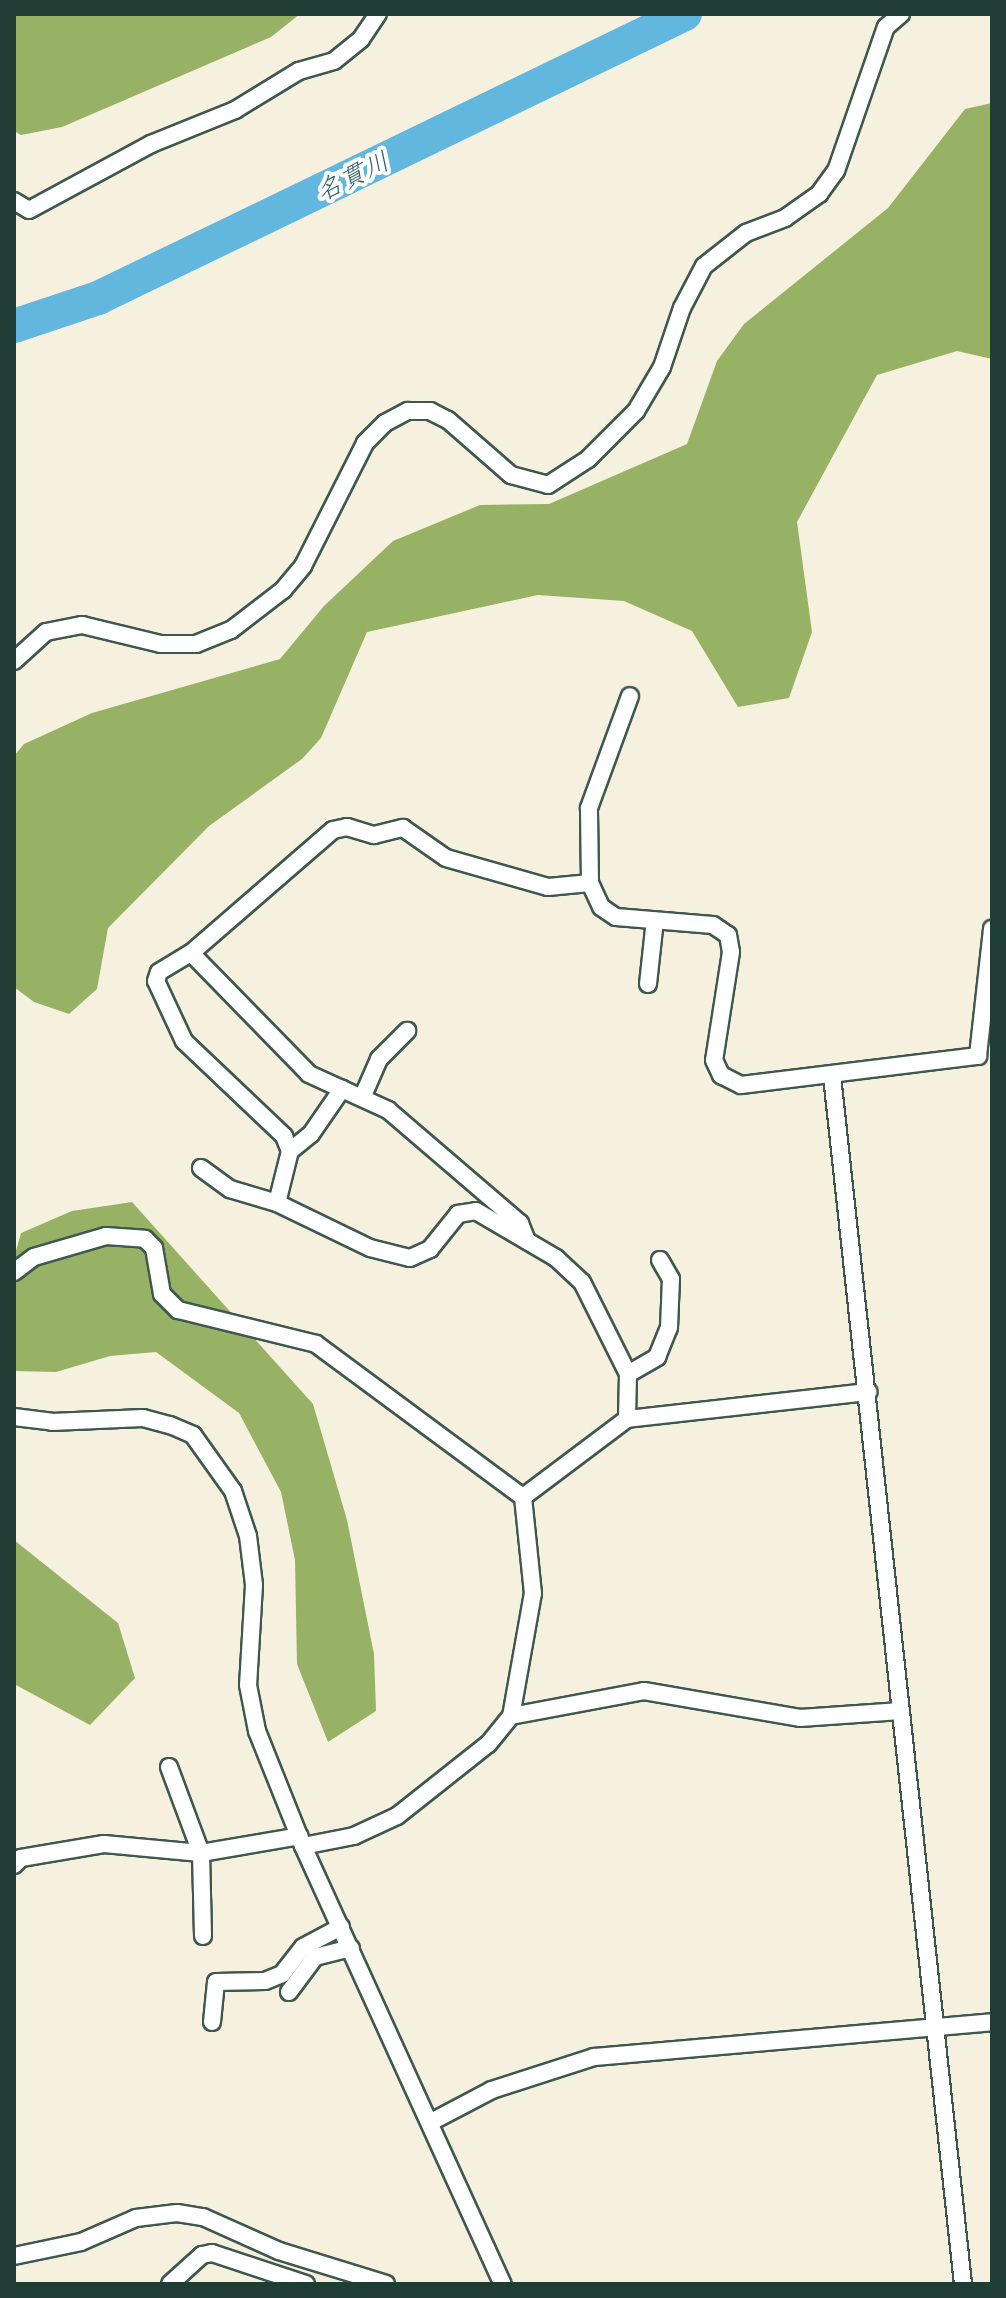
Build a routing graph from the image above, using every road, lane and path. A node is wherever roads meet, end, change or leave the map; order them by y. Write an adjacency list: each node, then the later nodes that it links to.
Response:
1 (378, 14): 3 (street)
2 (901, 14): 4 (street)
3 (14, 201)
4 (14, 661)
5 (630, 696): 6 (street)
6 (590, 883): 7 (street); 9 (street)
7 (655, 920): 10 (street); 12 (street)
8 (992, 929): 12 (street)
9 (191, 953): 13 (street); 15 (street)
10 (648, 984)
11 (407, 1031): 14 (street)
12 (832, 1076): 22 (street)
13 (342, 1089): 14 (street); 15 (street)
14 (362, 1098): 18 (street)
15 (290, 1151): 17 (street)
16 (201, 1168): 17 (street)
17 (277, 1203): 18 (street)
18 (527, 1241): 21 (street)
19 (660, 1260): 21 (street)
20 (14, 1272): 25 (street)
21 (628, 1374): 24 (street)
22 (868, 1392): 24 (street); 26 (street)
23 (14, 1417): 29 (street)
24 (627, 1419): 25 (street)
25 (523, 1497): 27 (street)
26 (901, 1711): 27 (street); 38 (street)
27 (511, 1716): 29 (street)
28 (169, 1767): 30 (street)
29 (302, 1841): 30 (street); 32 (street)
30 (201, 1853): 31 (street); 33 (street)
31 (14, 1865)
32 (341, 1927): 34 (street); 36 (street)
33 (203, 1936)
34 (351, 1948): 35 (street); 39 (street)
35 (289, 1992)
36 (212, 2022)
37 (992, 2022): 38 (street)
38 (937, 2028): 39 (street); 45 (street)
39 (431, 2122): 44 (street)
40 (14, 2256): 43 (street)
41 (170, 2284): 42 (street)
42 (306, 2284)
43 (386, 2284)
44 (503, 2284)
45 (963, 2284)

